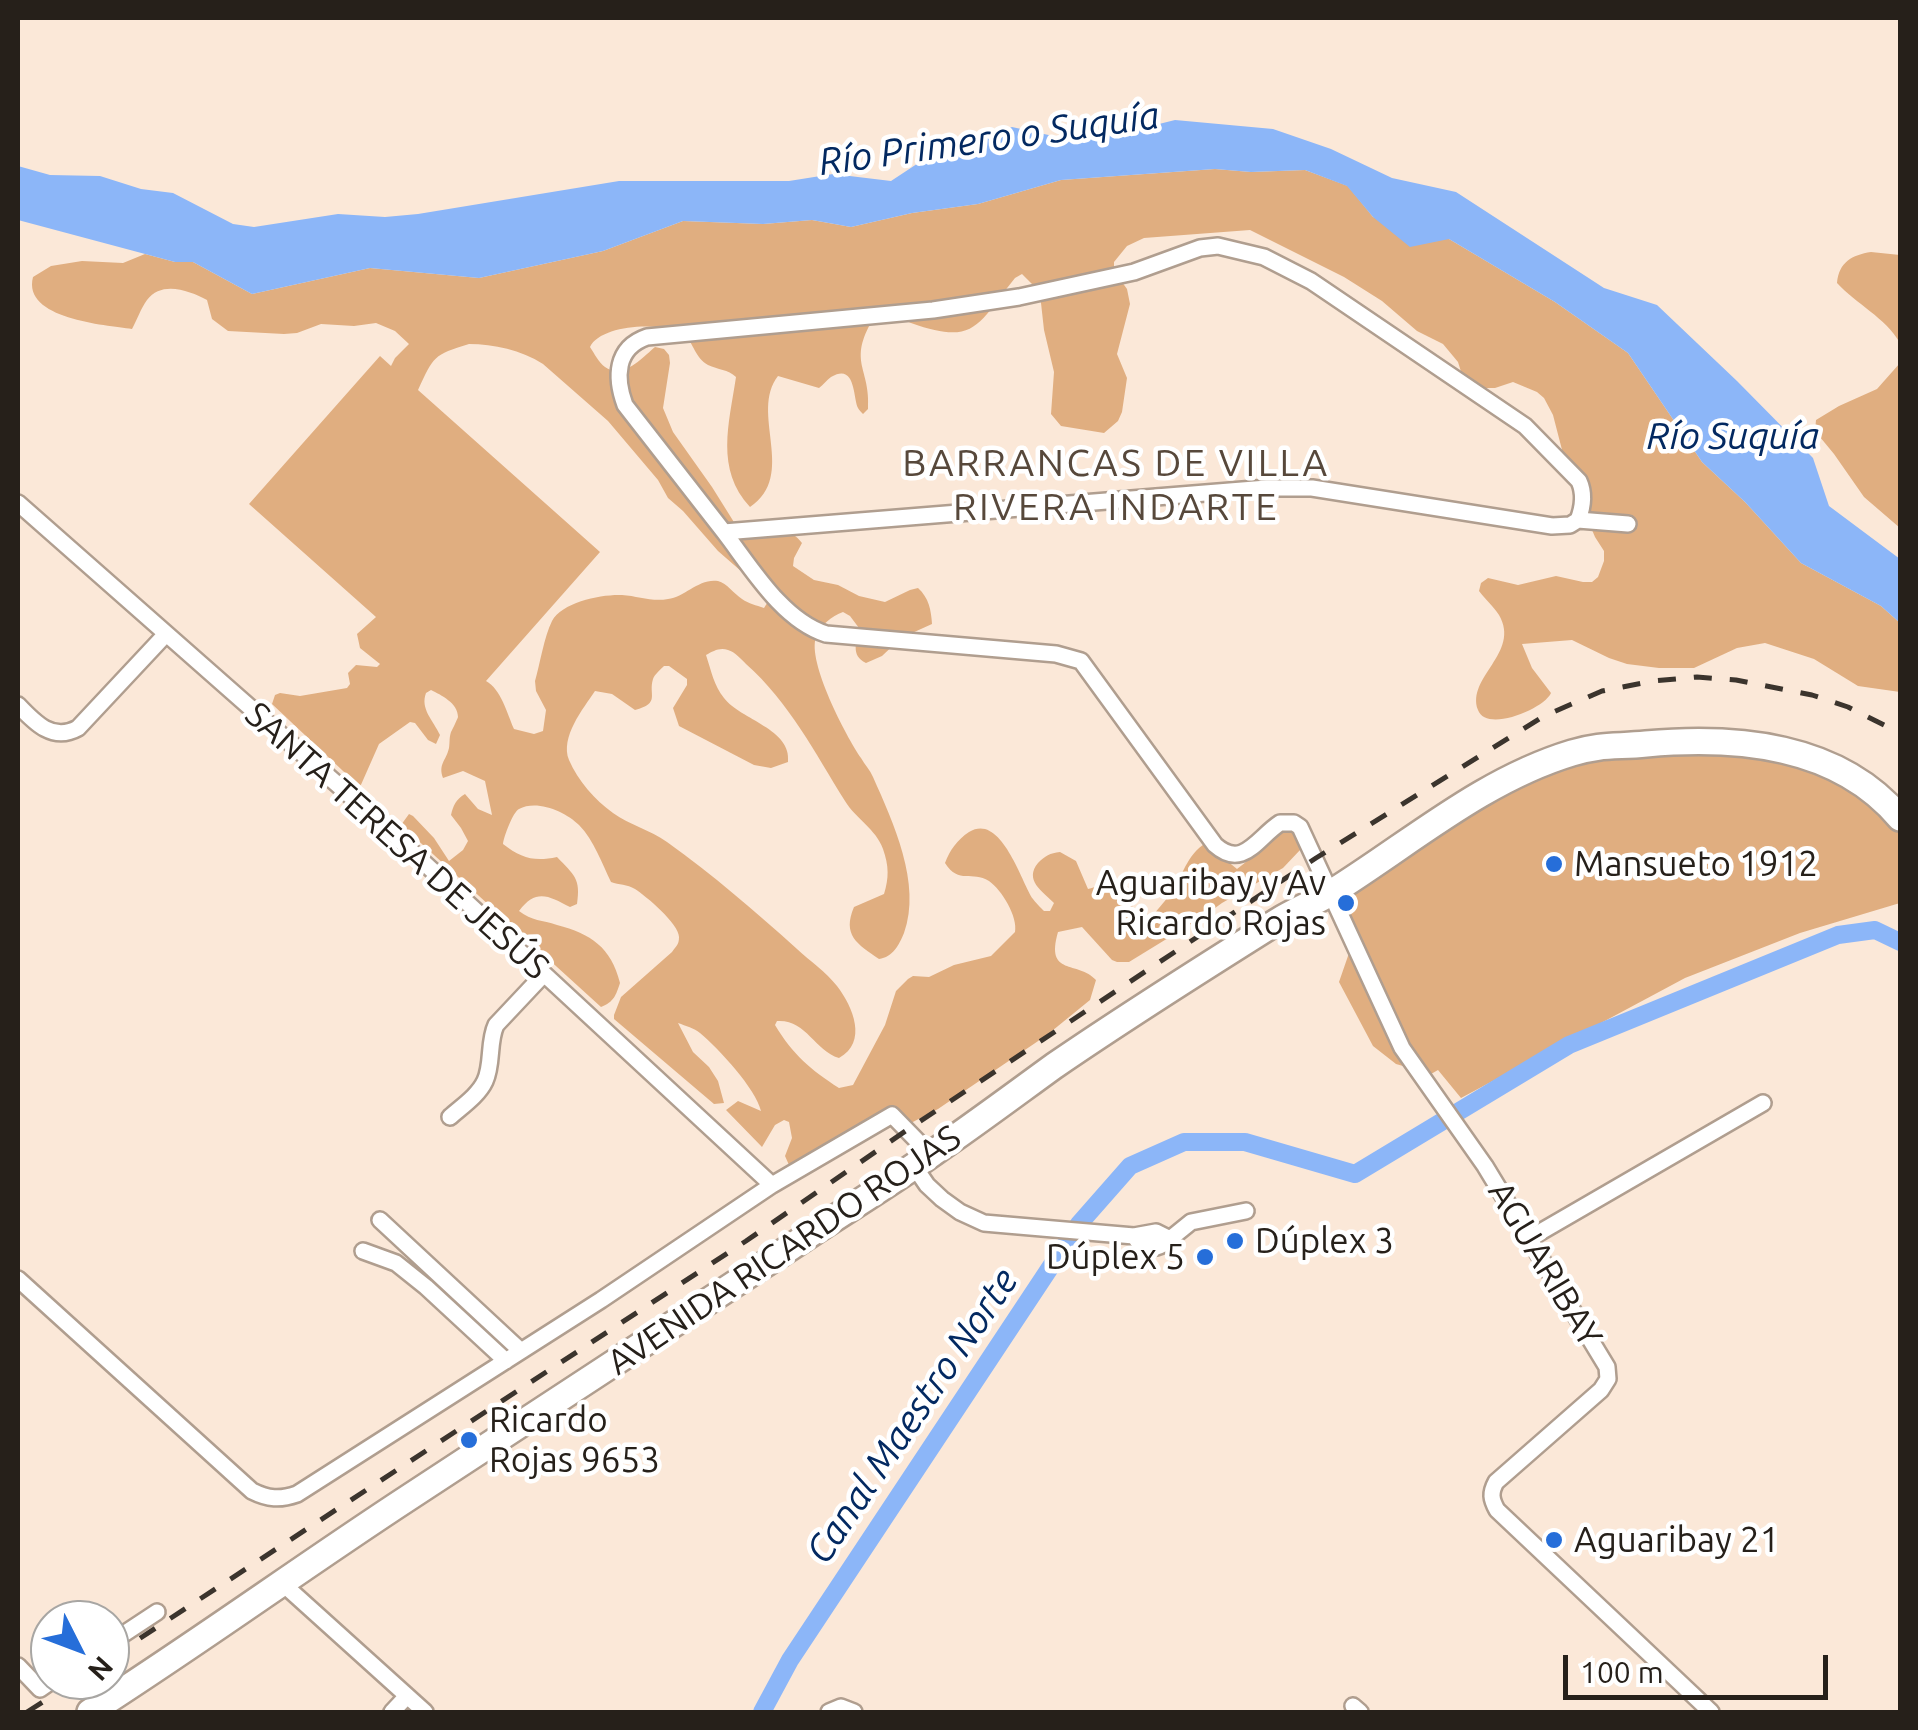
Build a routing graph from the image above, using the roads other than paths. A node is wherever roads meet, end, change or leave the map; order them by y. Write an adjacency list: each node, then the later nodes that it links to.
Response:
1 (18, 503): 5 (street, SANTA TERESA DE JESÚS)
2 (1578, 520): 3 (street); 4 (street); 4 (street)
3 (1628, 524)
4 (724, 532): 8 (street, AGUARIBAY)
5 (166, 634): 6 (street); 9 (street, SANTA TERESA DE JESÚS)
6 (18, 705)
7 (1900, 818): 8 (main road, AVENIDA RICARDO ROJAS)
8 (1330, 894): 12 (main road, AVENIDA RICARDO ROJAS); 16 (street, AGUARIBAY)
9 (544, 974): 11 (street); 13 (street, SANTA TERESA DE JESÚS)
10 (1763, 1103): 16 (street)
11 (450, 1117)
12 (922, 1161): 13 (street); 14 (street); 21 (main road, AVENIDA RICARDO ROJAS)
13 (772, 1185): 19 (street)
14 (1246, 1210)
15 (380, 1220): 19 (street)
16 (1530, 1238): 30 (street, AGUARIBAY)
17 (363, 1251): 20 (street)
18 (18, 1279): 20 (street)
19 (521, 1351): 20 (street)
20 (506, 1361)
21 (282, 1582): 24 (street); 26 (main road, AVENIDA RICARDO ROJAS)
22 (157, 1612): 23 (street)
23 (130, 1630)
24 (407, 1696): 27 (street); 28 (street)
25 (853, 1711): 29 (street)
26 (90, 1712)
27 (392, 1712)
28 (424, 1712)
29 (829, 1712)
30 (1711, 1712)

